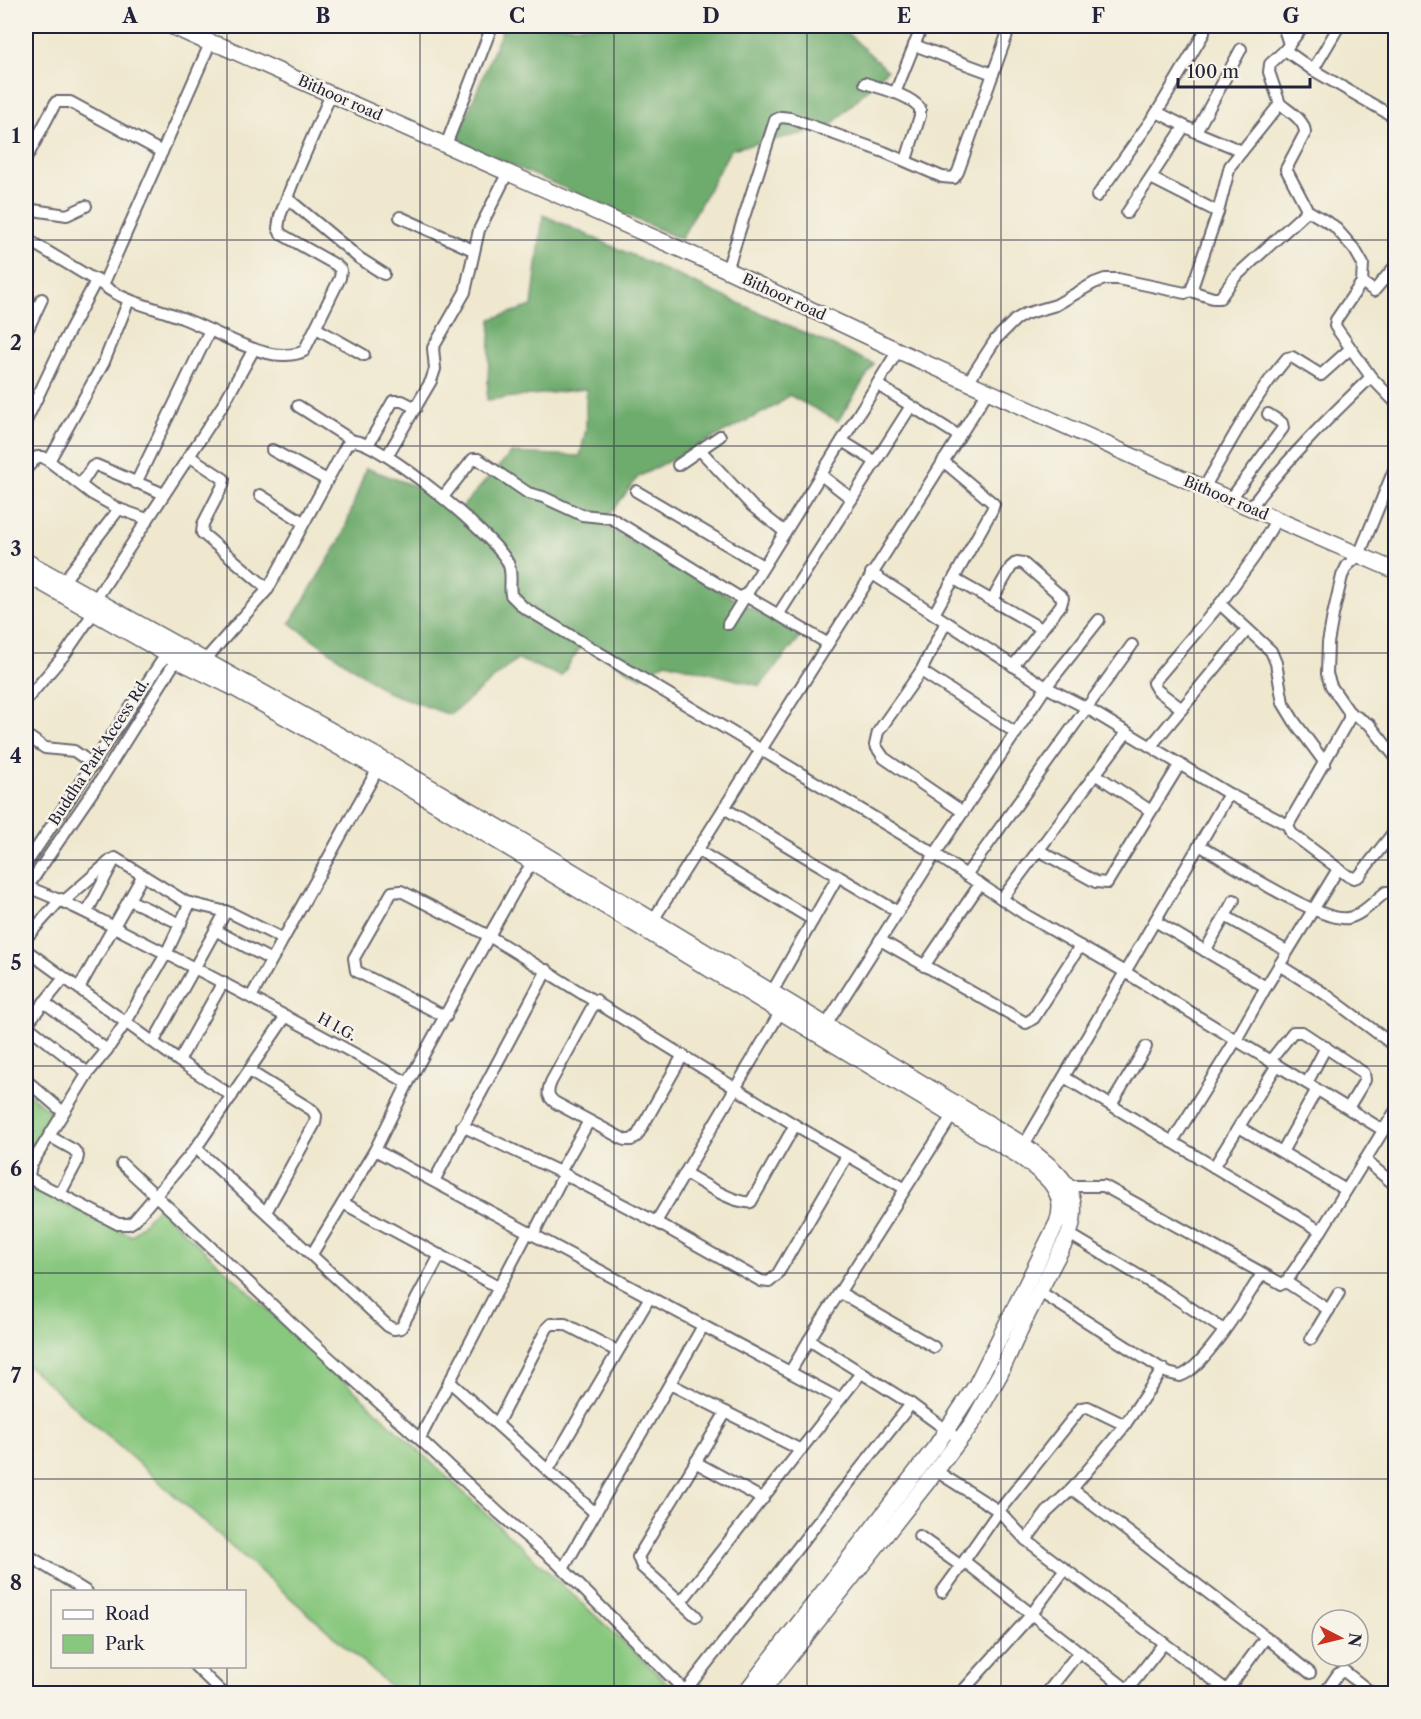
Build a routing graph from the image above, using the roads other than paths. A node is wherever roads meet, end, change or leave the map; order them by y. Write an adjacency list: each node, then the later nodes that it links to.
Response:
1 (171, 26): 9 (street, Bithoor road)
2 (492, 26): 23 (street)
3 (922, 26): 10 (street)
4 (1010, 26): 14 (street)
5 (1201, 26): 19 (street)
6 (1283, 26): 11 (street)
7 (1304, 26): 11 (street)
8 (1339, 26): 13 (street)
9 (206, 43): 17 (street); 23 (street, Bithoor road); 25 (street)
10 (914, 45): 14 (street); 16 (street)
11 (1287, 47): 13 (street); 18 (street)
12 (1241, 49): 22 (street)
13 (1313, 70): 20 (street)
14 (993, 74): 27 (street)
15 (865, 83): 16 (street)
16 (895, 93): 27 (street)
17 (328, 101): 29 (street); 31 (street)
18 (1280, 104): 24 (street); 34 (street)
19 (1157, 112): 21 (street); 30 (street)
20 (1395, 118)
21 (1184, 127): 22 (street); 28 (street)
22 (1196, 132): 24 (street)
23 (446, 145): 41 (street, Bithoor road)
24 (1242, 151): 35 (street)
25 (162, 152): 26 (street); 44 (street)
26 (26, 159)
27 (906, 160): 41 (street)
28 (1151, 178): 35 (street); 36 (street)
29 (504, 180): 39 (street); 55 (street)
30 (1097, 196)
31 (287, 198): 42 (street); 49 (street)
32 (86, 206): 33 (street)
33 (26, 208)
34 (1307, 210): 45 (street); 46 (street)
35 (1218, 212): 46 (street)
36 (1126, 213)
37 (400, 217): 39 (street)
38 (26, 243): 44 (street)
39 (473, 250): 63 (street)
40 (1395, 265): 43 (street)
41 (727, 270): 57 (street, Bithoor road)
42 (384, 274)
43 (1392, 278): 45 (street)
44 (100, 282): 48 (street); 65 (street)
45 (1362, 282): 53 (street)
46 (1191, 291): 57 (street)
47 (42, 299): 51 (street)
48 (129, 300): 50 (street); 76 (street)
49 (316, 328): 52 (street); 54 (street)
50 (210, 330): 52 (street); 85 (street)
51 (26, 333)
52 (254, 349): 73 (street)
53 (1350, 349): 56 (street); 87 (street)
54 (364, 355)
55 (894, 357): 58 (street); 59 (street)
56 (1371, 377): 60 (street); 82 (street)
57 (968, 382): 59 (street, Bithoor road)
58 (878, 385): 62 (street); 69 (street)
59 (986, 394): 67 (street); 87 (street, Bithoor road); 98 (street)
60 (1395, 403)
61 (298, 406): 68 (street)
62 (911, 406): 67 (street); 78 (street)
63 (416, 408): 70 (street); 74 (street)
64 (1268, 414): 75 (street)
65 (26, 421)
66 (720, 436): 72 (street)
67 (959, 436): 77 (street)
68 (353, 441): 70 (street); 84 (street)
69 (842, 441): 78 (street); 83 (street)
70 (368, 445): 74 (street)
71 (272, 450): 84 (street)
72 (700, 450): 79 (street); 99 (street)
73 (189, 456): 89 (street); 109 (street)
74 (387, 456): 91 (street)
75 (1259, 460): 82 (street); 93 (street)
76 (49, 461): 81 (street); 86 (street)
77 (943, 461): 104 (street); 106 (street)
78 (876, 462): 92 (street)
79 (678, 465)
80 (1395, 465): 100 (street)
81 (26, 469)
82 (1276, 474): 94 (street)
83 (821, 475): 92 (street); 99 (street)
84 (327, 480): 97 (street)
85 (136, 483): 86 (street); 89 (street)
86 (81, 484): 95 (street)
87 (1204, 488): 93 (street, Bithoor road)
88 (636, 490): 102 (street)
89 (164, 494): 96 (street)
90 (260, 495): 97 (street)
91 (443, 497): 110 (street); 136 (street)
92 (852, 500): 115 (street)
93 (1230, 500): 94 (street, Bithoor road)
94 (1250, 508): 100 (street, Bithoor road)
95 (119, 509): 96 (street); 108 (street)
96 (147, 519): 113 (street)
97 (303, 522): 109 (street)
98 (1272, 527): 100 (street); 112 (street)
99 (785, 532): 102 (street)
100 (1355, 558): 103 (street, Bithoor road); 107 (street); 131 (street)
101 (26, 561): 108 (street)
102 (763, 566): 110 (street)
103 (1395, 571)
104 (871, 573): 114 (street); 121 (street)
105 (26, 574): 113 (street)
106 (954, 579): 111 (street); 114 (street)
107 (1395, 581)
108 (63, 582): 113 (street)
109 (268, 589): 124 (street)
110 (743, 597): 115 (street); 118 (street)
111 (992, 600): 119 (street); 119 (street)
112 (1220, 604): 120 (street); 130 (street)
113 (94, 606): 123 (street); 128 (street)
114 (934, 614): 117 (street)
115 (778, 615): 121 (street)
116 (1099, 620): 127 (street)
117 (946, 622): 125 (street); 126 (street)
118 (728, 624)
119 (1042, 629): 125 (street)
120 (1247, 630): 130 (street); 138 (street)
121 (827, 643): 136 (street)
122 (1132, 645): 129 (street)
123 (175, 651): 124 (street); 139 (street); 141 (street, Buddha Park Access Rd.); 161 (street, Buddha Park Access Rd.)
124 (205, 660): 139 (street)
125 (1013, 666): 127 (street)
126 (921, 671): 133 (street); 146 (street)
127 (1046, 687): 129 (street); 133 (street)
128 (26, 700)
129 (1085, 707): 132 (street); 158 (street)
130 (1182, 709): 135 (street)
131 (1349, 712): 137 (street); 138 (street)
132 (1126, 732): 135 (street); 142 (street)
133 (1016, 733): 146 (street)
134 (26, 735): 141 (street)
135 (1151, 747): 140 (street)
136 (760, 750): 144 (street); 152 (street)
137 (1395, 758)
138 (1325, 763): 147 (street)
139 (381, 764): 153 (street); 181 (street)
140 (1180, 764): 143 (street); 145 (street)
141 (94, 765): 155 (street, Buddha Park Access Rd.)
142 (1095, 774): 145 (street); 151 (street)
143 (1229, 794): 147 (street); 149 (street)
144 (723, 808): 150 (street); 159 (street)
145 (1151, 811): 151 (street)
146 (963, 812): 152 (street)
147 (1288, 825): 156 (street)
148 (1395, 829): 156 (street)
149 (1199, 845): 168 (street); 174 (street)
150 (697, 850): 173 (street); 176 (street)
151 (1038, 850): 163 (street)
152 (935, 854): 158 (street); 171 (street)
153 (537, 857): 176 (street); 179 (street)
154 (115, 858): 157 (street); 164 (street); 170 (street)
155 (26, 864)
156 (1338, 869): 168 (street)
157 (143, 875): 165 (street); 167 (street)
158 (966, 875): 160 (street)
159 (838, 876): 171 (street); 173 (street)
160 (980, 884): 163 (street); 190 (street)
161 (26, 888): 164 (street, H I.G.)
162 (1395, 894): 168 (street)
163 (1002, 899): 183 (street)
164 (62, 900): 170 (street, H I.G.); 180 (street)
165 (129, 900): 175 (street); 177 (street)
166 (1234, 900): 172 (street)
167 (190, 903): 169 (street); 175 (street)
168 (1312, 910): 186 (street)
169 (226, 911): 178 (street); 181 (street)
170 (87, 912): 177 (street, H I.G.)
171 (898, 912): 182 (street)
172 (1225, 916): 185 (street); 186 (street)
173 (813, 920): 198 (street)
174 (1155, 921): 185 (street); 193 (street)
175 (181, 924): 187 (street)
176 (650, 925): 198 (street); 202 (street)
177 (114, 926): 187 (street, H I.G.); 197 (street)
178 (215, 930): 188 (street); 191 (street)
179 (489, 936): 192 (street); 204 (street); 204 (street)
180 (26, 938)
181 (283, 939): 188 (street)
182 (880, 940): 190 (street); 207 (street)
183 (1080, 946): 190 (street); 193 (street)
184 (26, 950): 194 (street)
185 (1205, 951): 196 (street)
186 (1287, 951): 189 (street)
187 (166, 954): 191 (street, H I.G.); 205 (street)
188 (271, 960): 199 (street)
189 (1279, 965): 196 (street); 210 (street)
190 (924, 966)
191 (194, 968): 195 (street, H I.G.); 209 (street)
192 (547, 970): 200 (street); 233 (street)
193 (1125, 972): 208 (street); 219 (street)
194 (64, 978): 197 (street); 201 (street)
195 (223, 982): 199 (street, H I.G.); 215 (street)
196 (1266, 987): 208 (street)
197 (78, 988): 205 (street)
198 (772, 992): 207 (street)
199 (251, 997): 203 (street, H I.G.)
200 (596, 1000): 214 (street); 231 (street)
201 (44, 1002): 206 (street); 213 (street)
202 (781, 1011): 223 (street); 228 (street)
203 (286, 1016): 217 (street); 221 (street, H I.G.)
204 (446, 1017): 221 (street)
205 (126, 1022): 209 (street); 213 (street)
206 (26, 1025): 218 (street)
207 (826, 1025): 228 (street)
208 (1236, 1040): 216 (street); 237 (street)
209 (154, 1041): 215 (street)
210 (1395, 1045)
211 (1146, 1047): 226 (street)
212 (1326, 1047): 216 (street); 222 (street); 227 (street)
213 (107, 1050): 218 (street)
214 (683, 1055): 223 (street); 231 (street)
215 (179, 1061): 225 (street)
216 (1274, 1063): 222 (street); 234 (street)
217 (249, 1071): 225 (street); 256 (street)
218 (88, 1073): 230 (street)
219 (1064, 1077): 226 (street); 238 (street)
220 (26, 1080): 230 (street)
221 (408, 1083): 240 (street)
222 (1307, 1083): 224 (street)
223 (735, 1087): 232 (street); 247 (street)
224 (1317, 1089): 227 (street); 241 (street)
225 (232, 1096): 239 (street)
226 (1111, 1105): 237 (street)
227 (1348, 1108): 235 (street)
228 (956, 1110): 238 (street); 250 (street); 251 (street)
229 (1395, 1110): 235 (street)
230 (63, 1112): 236 (street)
231 (589, 1121): 246 (street)
232 (795, 1125): 242 (street); 247 (street)
233 (462, 1126): 246 (street); 248 (street)
234 (1239, 1127): 241 (street); 245 (street)
235 (1383, 1130): 243 (street)
236 (49, 1136): 253 (street); 253 (street)
237 (1172, 1142): 245 (street)
238 (1024, 1145): 250 (street)
239 (196, 1148): 254 (street); 256 (street)
240 (375, 1150): 248 (street); 255 (street)
241 (1281, 1152): 252 (street)
242 (847, 1156): 251 (street); 257 (street)
243 (1365, 1160): 249 (street); 252 (street)
244 (122, 1164): 254 (street)
245 (1214, 1167): 258 (street)
246 (562, 1173): 257 (street); 259 (street)
247 (685, 1173): 257 (street)
248 (434, 1181): 259 (street)
249 (1395, 1186)
250 (1061, 1187): 260 (street); 263 (street); 287 (street)
251 (904, 1188): 266 (street)
252 (1346, 1190): 258 (street)
253 (60, 1194): 254 (street)
254 (156, 1195): 288 (street)
255 (343, 1203): 261 (street); 262 (street)
256 (266, 1212): 261 (street)
257 (656, 1222)
258 (1321, 1231): 264 (street)
259 (531, 1233): 265 (street); 269 (street)
260 (1069, 1234): 267 (street); 272 (street)
261 (312, 1254): 262 (street)
262 (440, 1255): 265 (street)
263 (1262, 1274): 264 (street); 272 (street)
264 (1286, 1282): 270 (street)
265 (498, 1287): 280 (street)
266 (839, 1292): 274 (street); 275 (street)
267 (1040, 1292): 277 (street); 287 (street)
268 (1339, 1293): 270 (street)
269 (650, 1297): 271 (street); 276 (street)
270 (1329, 1310): 273 (street)
271 (703, 1326): 278 (street); 281 (street)
272 (1224, 1330): 277 (street)
273 (1311, 1339)
274 (808, 1340): 278 (street); 279 (street)
275 (934, 1347)
276 (617, 1351): 285 (street); 291 (street)
277 (1163, 1370): 286 (street)
278 (790, 1372): 282 (street)
279 (861, 1373): 282 (street); 283 (street)
280 (449, 1381): 285 (street); 288 (street)
281 (670, 1383): 284 (street); 296 (street)
282 (840, 1399): 289 (street)
283 (911, 1404): 287 (street); 313 (street)
284 (726, 1412): 289 (street); 290 (street)
285 (497, 1424): 291 (street)
286 (1125, 1425): 293 (street); 295 (street)
287 (954, 1435): 292 (street); 317 (street)
288 (420, 1438): 301 (street)
289 (801, 1450): 294 (street)
290 (695, 1462): 294 (street); 305 (street)
291 (548, 1470): 296 (street)
292 (936, 1471): 295 (street); 318 (street)
293 (1072, 1489): 298 (street); 308 (street)
294 (763, 1499): 305 (street)
295 (999, 1511): 298 (street); 300 (street)
296 (595, 1513): 301 (street)
297 (919, 1536): 300 (street)
298 (1026, 1540): 302 (street)
299 (26, 1554): 303 (street)
300 (963, 1564): 304 (street); 307 (street)
301 (563, 1569): 313 (street)
302 (1065, 1569): 307 (street); 309 (street)
303 (84, 1590)
304 (942, 1592)
305 (681, 1602): 306 (street)
306 (696, 1616)
307 (1031, 1616): 310 (street); 319 (street)
308 (1266, 1636): 312 (street); 315 (street)
309 (1164, 1643): 314 (street); 315 (street)
310 (1079, 1652): 314 (street); 320 (street)
311 (197, 1668): 316 (street)
312 (1310, 1673)
313 (686, 1692)
314 (1129, 1692)
315 (1230, 1692)
316 (224, 1694)
317 (744, 1694)
318 (760, 1694)
319 (960, 1694)
320 (1046, 1694)
321 (1324, 1694): 322 (street)
322 (1373, 1694)

